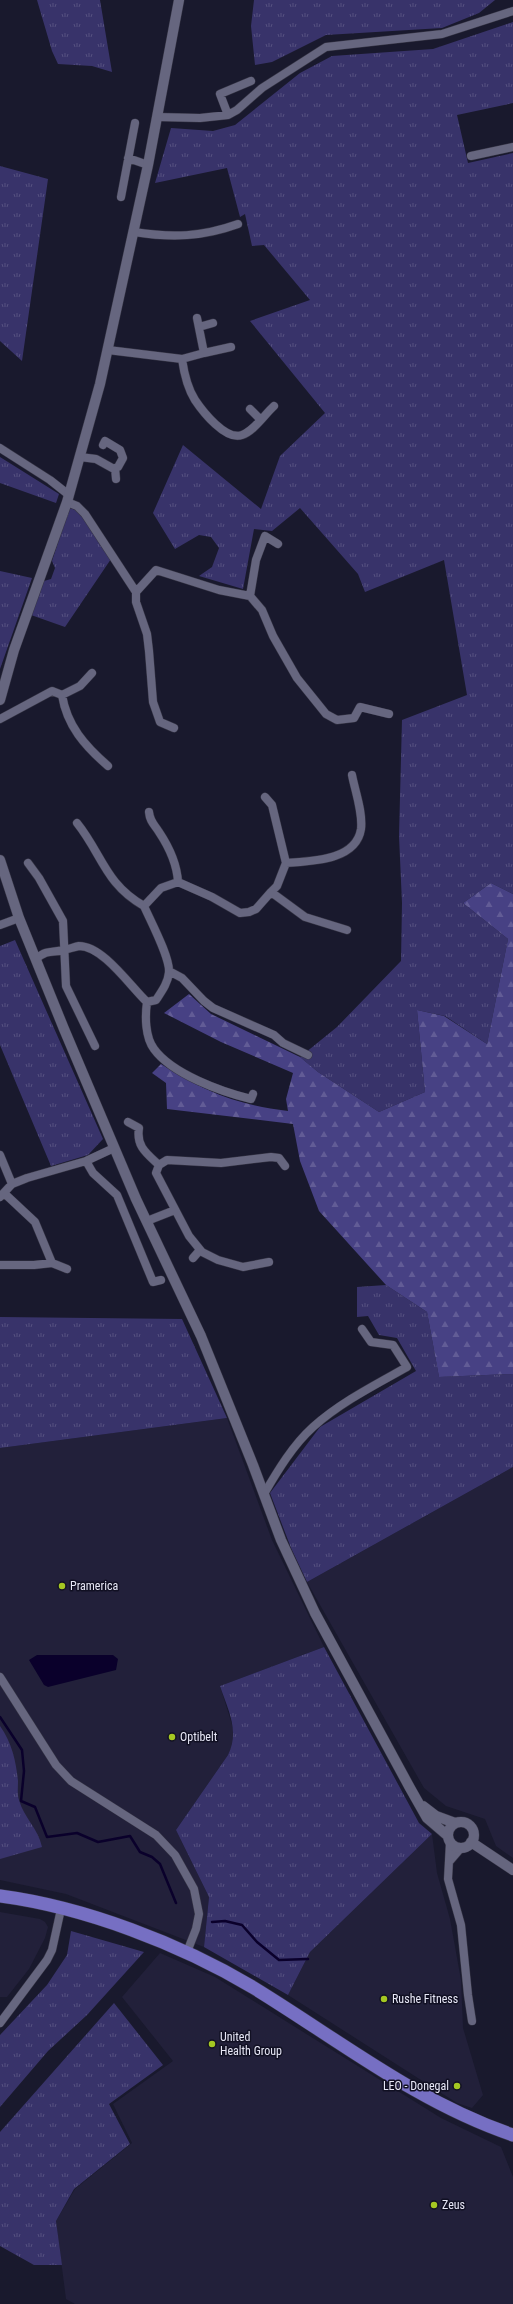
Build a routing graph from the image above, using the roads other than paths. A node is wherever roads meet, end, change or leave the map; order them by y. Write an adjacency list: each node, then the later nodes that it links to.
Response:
1 (179, 0): 5 (street)
2 (513, 12): 4 (street)
3 (251, 81): 4 (street)
4 (228, 115): 5 (street)
5 (157, 117): 10 (street)
6 (135, 123): 9 (street)
7 (513, 146): 8 (street)
8 (471, 156)
9 (128, 158): 10 (street); 11 (street)
10 (148, 165): 13 (street)
11 (121, 197)
12 (238, 224): 13 (street)
13 (134, 232): 16 (street)
14 (213, 323): 17 (street)
15 (231, 347): 17 (street)
16 (108, 350): 18 (street); 24 (street)
17 (204, 353): 18 (street)
18 (182, 359): 21 (street)
19 (274, 406): 21 (street)
20 (250, 409): 21 (street)
21 (260, 419)
22 (103, 445): 25 (street)
23 (0, 448): 27 (street)
24 (80, 457): 25 (street); 27 (street)
25 (115, 468): 26 (street)
26 (116, 479)
27 (68, 498): 29 (street); 33 (street)
28 (278, 544): 30 (street)
29 (136, 592): 30 (street); 36 (street)
30 (250, 596): 34 (street)
31 (92, 673): 32 (street)
32 (62, 695): 35 (street); 37 (street)
33 (0, 700)
34 (389, 714)
35 (0, 719)
36 (174, 728)
37 (108, 766)
38 (352, 775): 43 (street)
39 (266, 797): 43 (street)
40 (149, 812): 45 (street)
41 (77, 822): 47 (street)
42 (0, 860): 48 (street)
43 (286, 863): 46 (street)
44 (28, 864): 51 (street)
45 (178, 882): 46 (street); 47 (street)
46 (271, 892): 50 (street)
47 (144, 906): 53 (street)
48 (19, 918): 49 (street); 52 (street)
49 (0, 925)
50 (347, 930)
51 (64, 951): 52 (street); 54 (street); 55 (street)
52 (36, 959): 59 (street)
53 (169, 971): 54 (street); 56 (street)
54 (147, 1002): 57 (street)
55 (95, 1046)
56 (308, 1055)
57 (253, 1094)
58 (128, 1122): 62 (street)
59 (114, 1148): 61 (street); 67 (street)
60 (0, 1156): 64 (street)
61 (86, 1161): 64 (street); 74 (street)
62 (158, 1165): 63 (street); 66 (street)
63 (285, 1166)
64 (12, 1184): 65 (street)
65 (2, 1195): 71 (street)
66 (175, 1210): 67 (street); 68 (street)
67 (147, 1221): 76 (street)
68 (200, 1250): 69 (street); 70 (street)
69 (193, 1258)
70 (269, 1262)
71 (52, 1263): 72 (street); 73 (street)
72 (0, 1265)
73 (67, 1269)
74 (161, 1280)
75 (362, 1329): 76 (street)
76 (264, 1494): 78 (street)
77 (0, 1677): 87 (street)
78 (418, 1802): 79 (street); 80 (street)
79 (455, 1823): 80 (street); 81 (street)
80 (449, 1839): 82 (street); 83 (street)
81 (471, 1842): 82 (street); 84 (street)
82 (461, 1848): 83 (street)
83 (449, 1862): 89 (street)
84 (513, 1870)
85 (0, 1896): 86 (main road)
86 (61, 1909): 87 (main road); 88 (street)
87 (187, 1952): 91 (main road)
88 (3, 2012): 90 (street)
89 (472, 2021)
90 (0, 2023)
91 (513, 2135)

